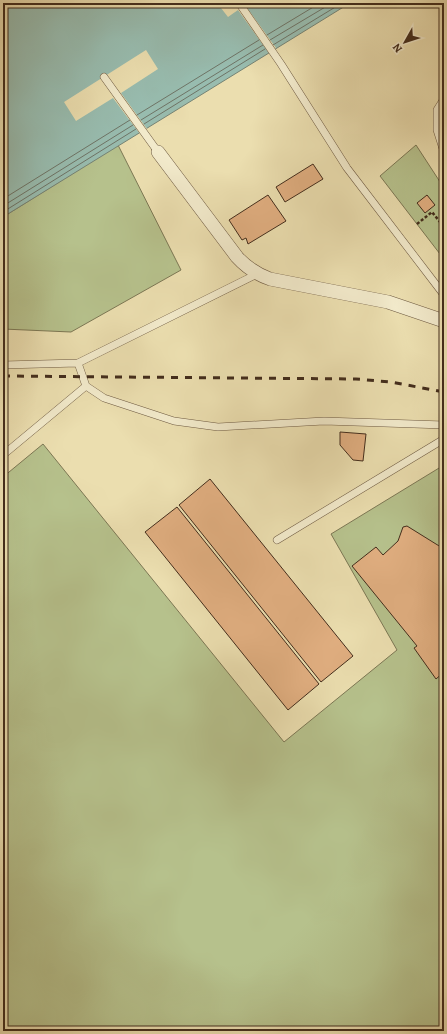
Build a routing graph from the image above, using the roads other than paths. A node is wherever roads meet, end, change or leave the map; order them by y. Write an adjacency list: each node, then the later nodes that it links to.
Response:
1 (239, 3): 7 (lane)
2 (104, 77): 4 (lane)
3 (444, 99): 5 (lane)
4 (158, 152): 6 (street)
5 (444, 152)
6 (257, 274): 8 (street); 9 (lane)
7 (444, 295)
8 (444, 321)
9 (78, 363): 10 (lane); 11 (lane)
10 (3, 365)
11 (86, 386): 12 (lane); 14 (lane)
12 (444, 425)
13 (444, 439): 15 (lane)
14 (3, 455)
15 (277, 540)

